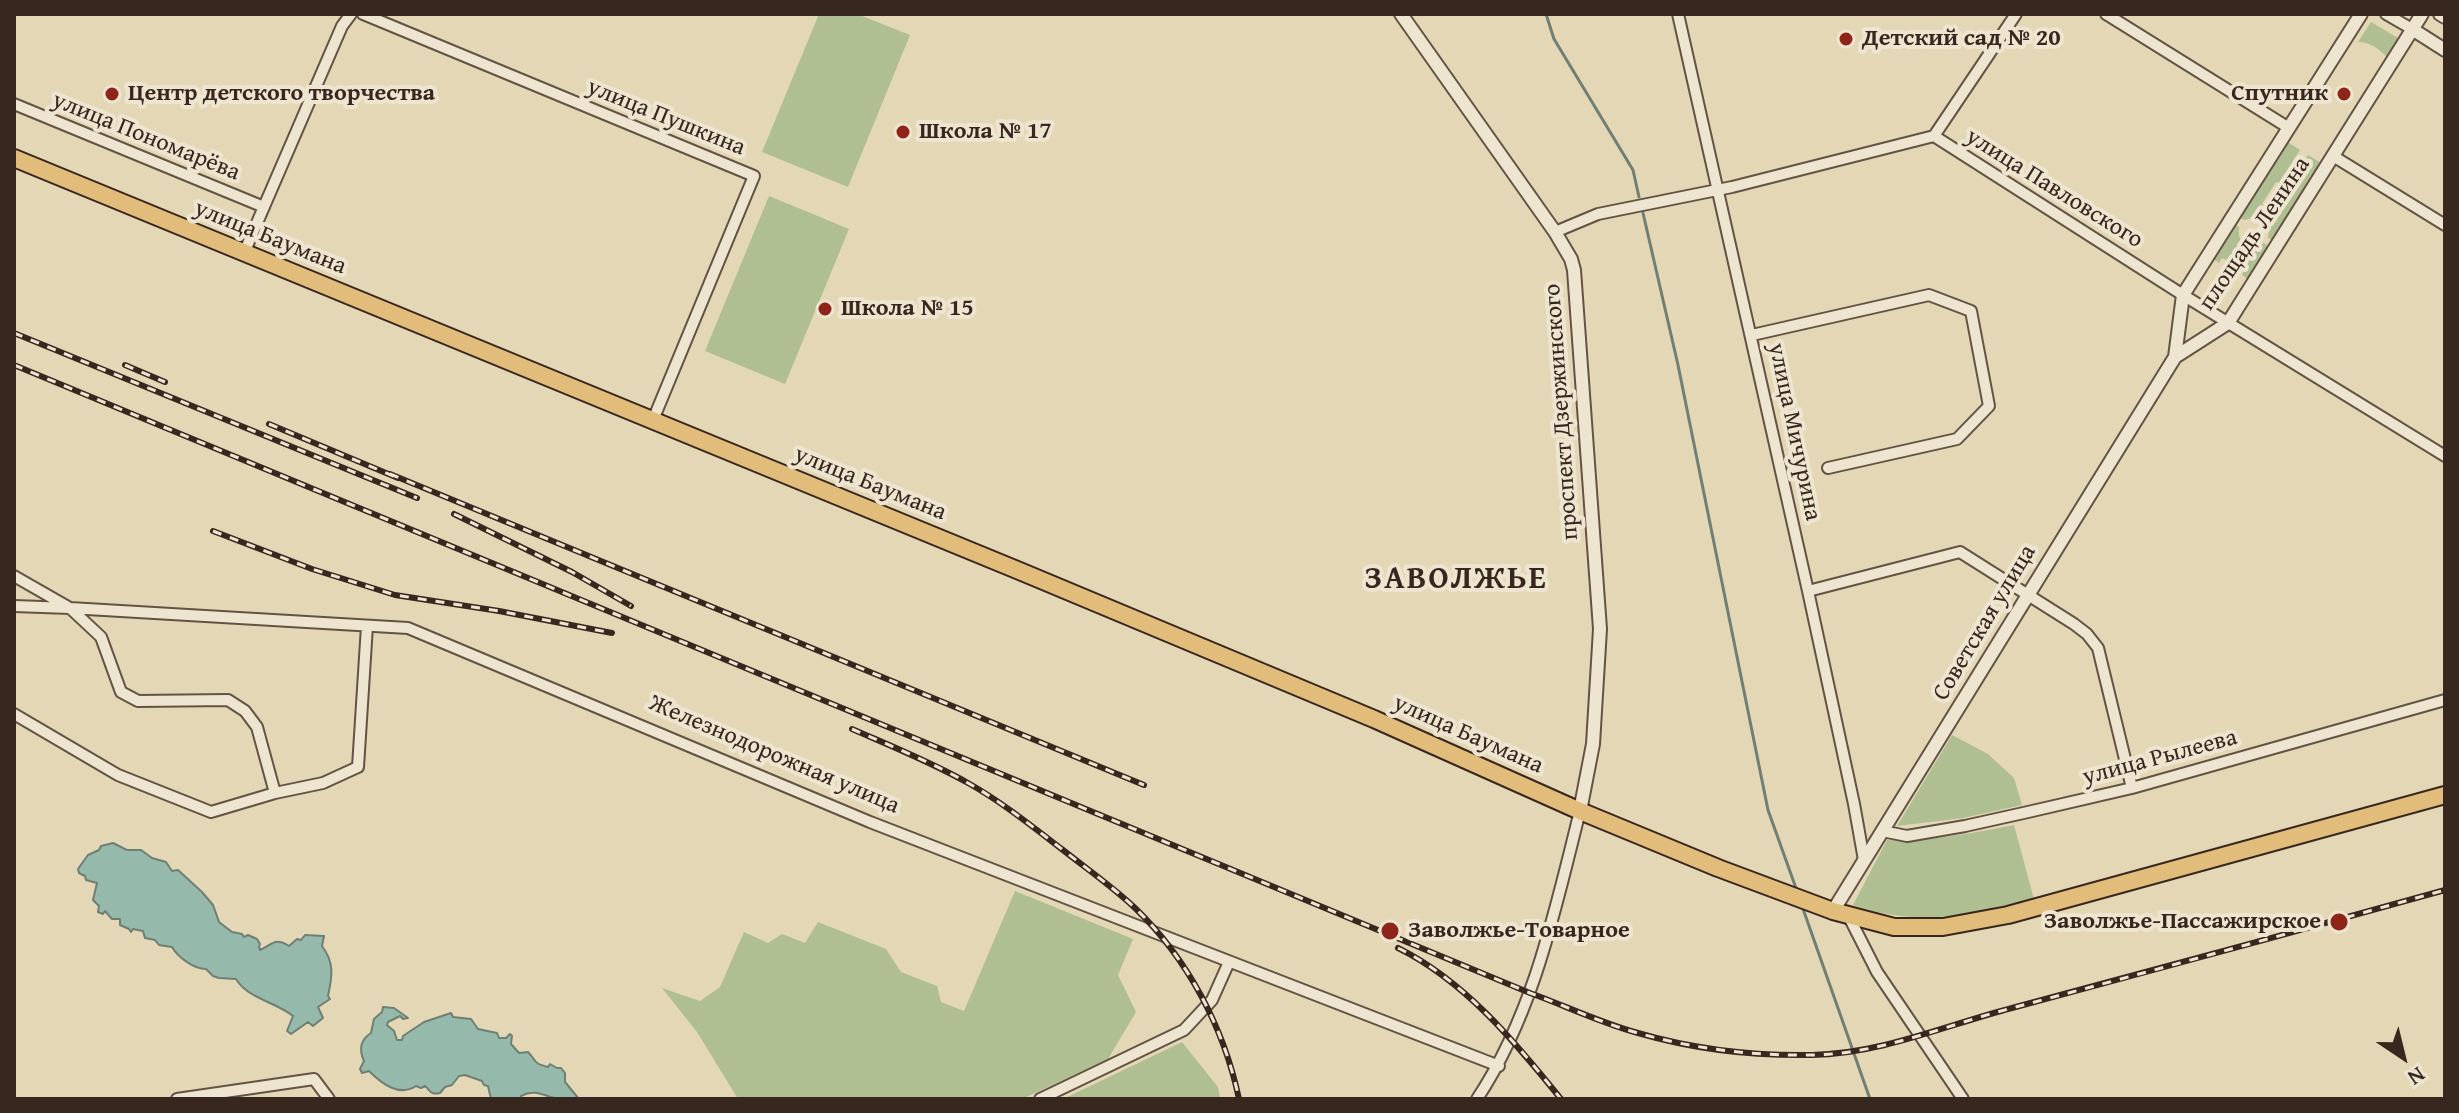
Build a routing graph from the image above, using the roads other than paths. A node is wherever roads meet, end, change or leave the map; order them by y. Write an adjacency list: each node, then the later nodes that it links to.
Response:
1 (351, 14): 18 (street)
2 (363, 14): 26 (street, улица Пушкина)
3 (1401, 14): 20 (street, проспект Дзержинского)
4 (1678, 14): 17 (street, улица Мичурина)
5 (2016, 14): 14 (street)
6 (2106, 14): 13 (street)
7 (2361, 14): 13 (street, площадь Ленина)
8 (2386, 14): 10 (street)
9 (2422, 14): 10 (street, площадь Ленина)
10 (2412, 29): 11 (street); 15 (street, площадь Ленина)
11 (2445, 50)
12 (14, 104): 18 (street, улица Пономарёва)
13 (2289, 128): 22 (street, площадь Ленина)
14 (1934, 136): 17 (street, улица Павловского); 22 (street, улица Павловского)
15 (2333, 156): 19 (street); 23 (street, площадь Ленина)
16 (14, 158): 21 (main road, улица Баумана)
17 (1718, 190): 20 (street, улица Павловского); 24 (street, улица Мичурина)
18 (264, 207): 21 (street)
19 (2445, 225)
20 (1555, 232): 40 (street, проспект Дзержинского)
21 (244, 253): 26 (main road, улица Баумана)
22 (2183, 295): 23 (street, улица Павловского); 25 (street, площадь Ленина)
23 (2228, 323): 25 (street, площадь Ленина); 27 (street, улица Павловского)
24 (1752, 335): 28 (street); 30 (street, улица Мичурина)
25 (2175, 357): 31 (street, Советская улица)
26 (653, 420): 40 (main road, улица Баумана)
27 (2445, 456)
28 (1828, 468)
29 (14, 576): 33 (street, Железнодорожная улица)
30 (1808, 591): 31 (street); 42 (street, улица Мичурина)
31 (2029, 594): 37 (street); 41 (street, Советская улица)
32 (14, 606): 33 (street)
33 (70, 608): 34 (street, Железнодорожная улица); 38 (street)
34 (367, 626): 38 (street); 44 (street, Железнодорожная улица)
35 (2445, 700): 37 (street, улица Рылеева)
36 (14, 714): 38 (street)
37 (2132, 788): 41 (street, улица Рылеева)
38 (275, 793)
39 (2445, 795): 43 (main road, улица Баумана)
40 (1580, 811): 43 (main road, улица Баумана); 45 (street)
41 (1882, 831): 42 (street, Советская улица)
42 (1864, 860): 43 (street, Советская улица)
43 (1840, 913): 50 (street)
44 (1229, 962): 45 (street, Железнодорожная улица); 48 (street)
45 (1499, 1066): 49 (street)
46 (177, 1099): 47 (street)
47 (329, 1099)
48 (1040, 1099)
49 (1477, 1099)
50 (1963, 1099)

